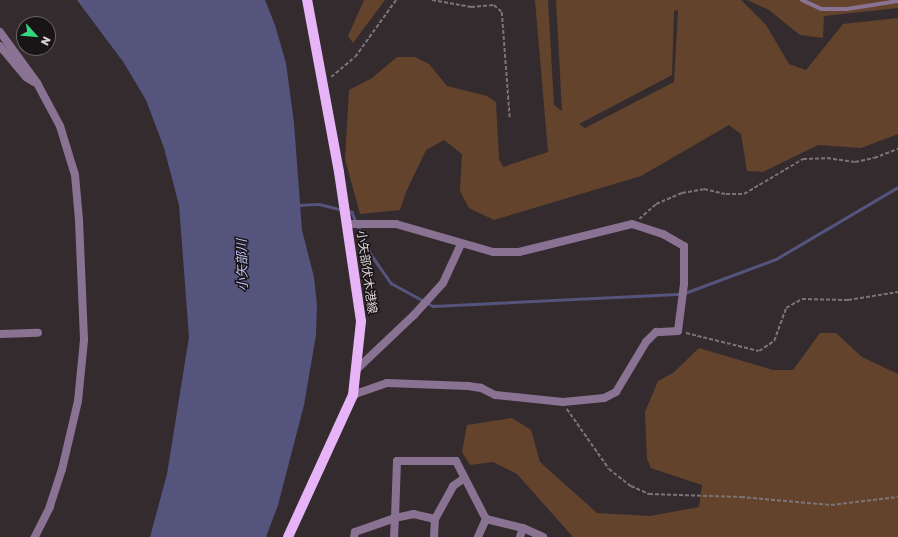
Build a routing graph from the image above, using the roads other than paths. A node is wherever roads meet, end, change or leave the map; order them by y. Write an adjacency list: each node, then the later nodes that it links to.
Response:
1 (307, 0): 7 (main road, 小矢部伏木港線)
2 (802, 0): 3 (lane)
3 (898, 1)
4 (0, 32): 6 (street)
5 (0, 46): 6 (street)
6 (37, 83): 18 (street)
7 (347, 224): 8 (street); 11 (main road, 小矢部伏木港線)
8 (461, 244): 11 (street); 12 (street)
9 (38, 333): 10 (street)
10 (0, 334)
11 (357, 369): 12 (main road, 小矢部伏木港線)
12 (353, 395): 19 (main road, 小矢部伏木港線)
13 (465, 478): 14 (street); 15 (street); 16 (street)
14 (395, 518): 15 (street); 20 (street); 21 (street)
15 (435, 519): 22 (street)
16 (486, 519): 17 (street); 23 (street)
17 (523, 528): 24 (street); 25 (street)
18 (35, 537)
19 (288, 537)
20 (354, 537)
21 (394, 537)
22 (434, 537)
23 (478, 537)
24 (520, 537)
25 (543, 537)

